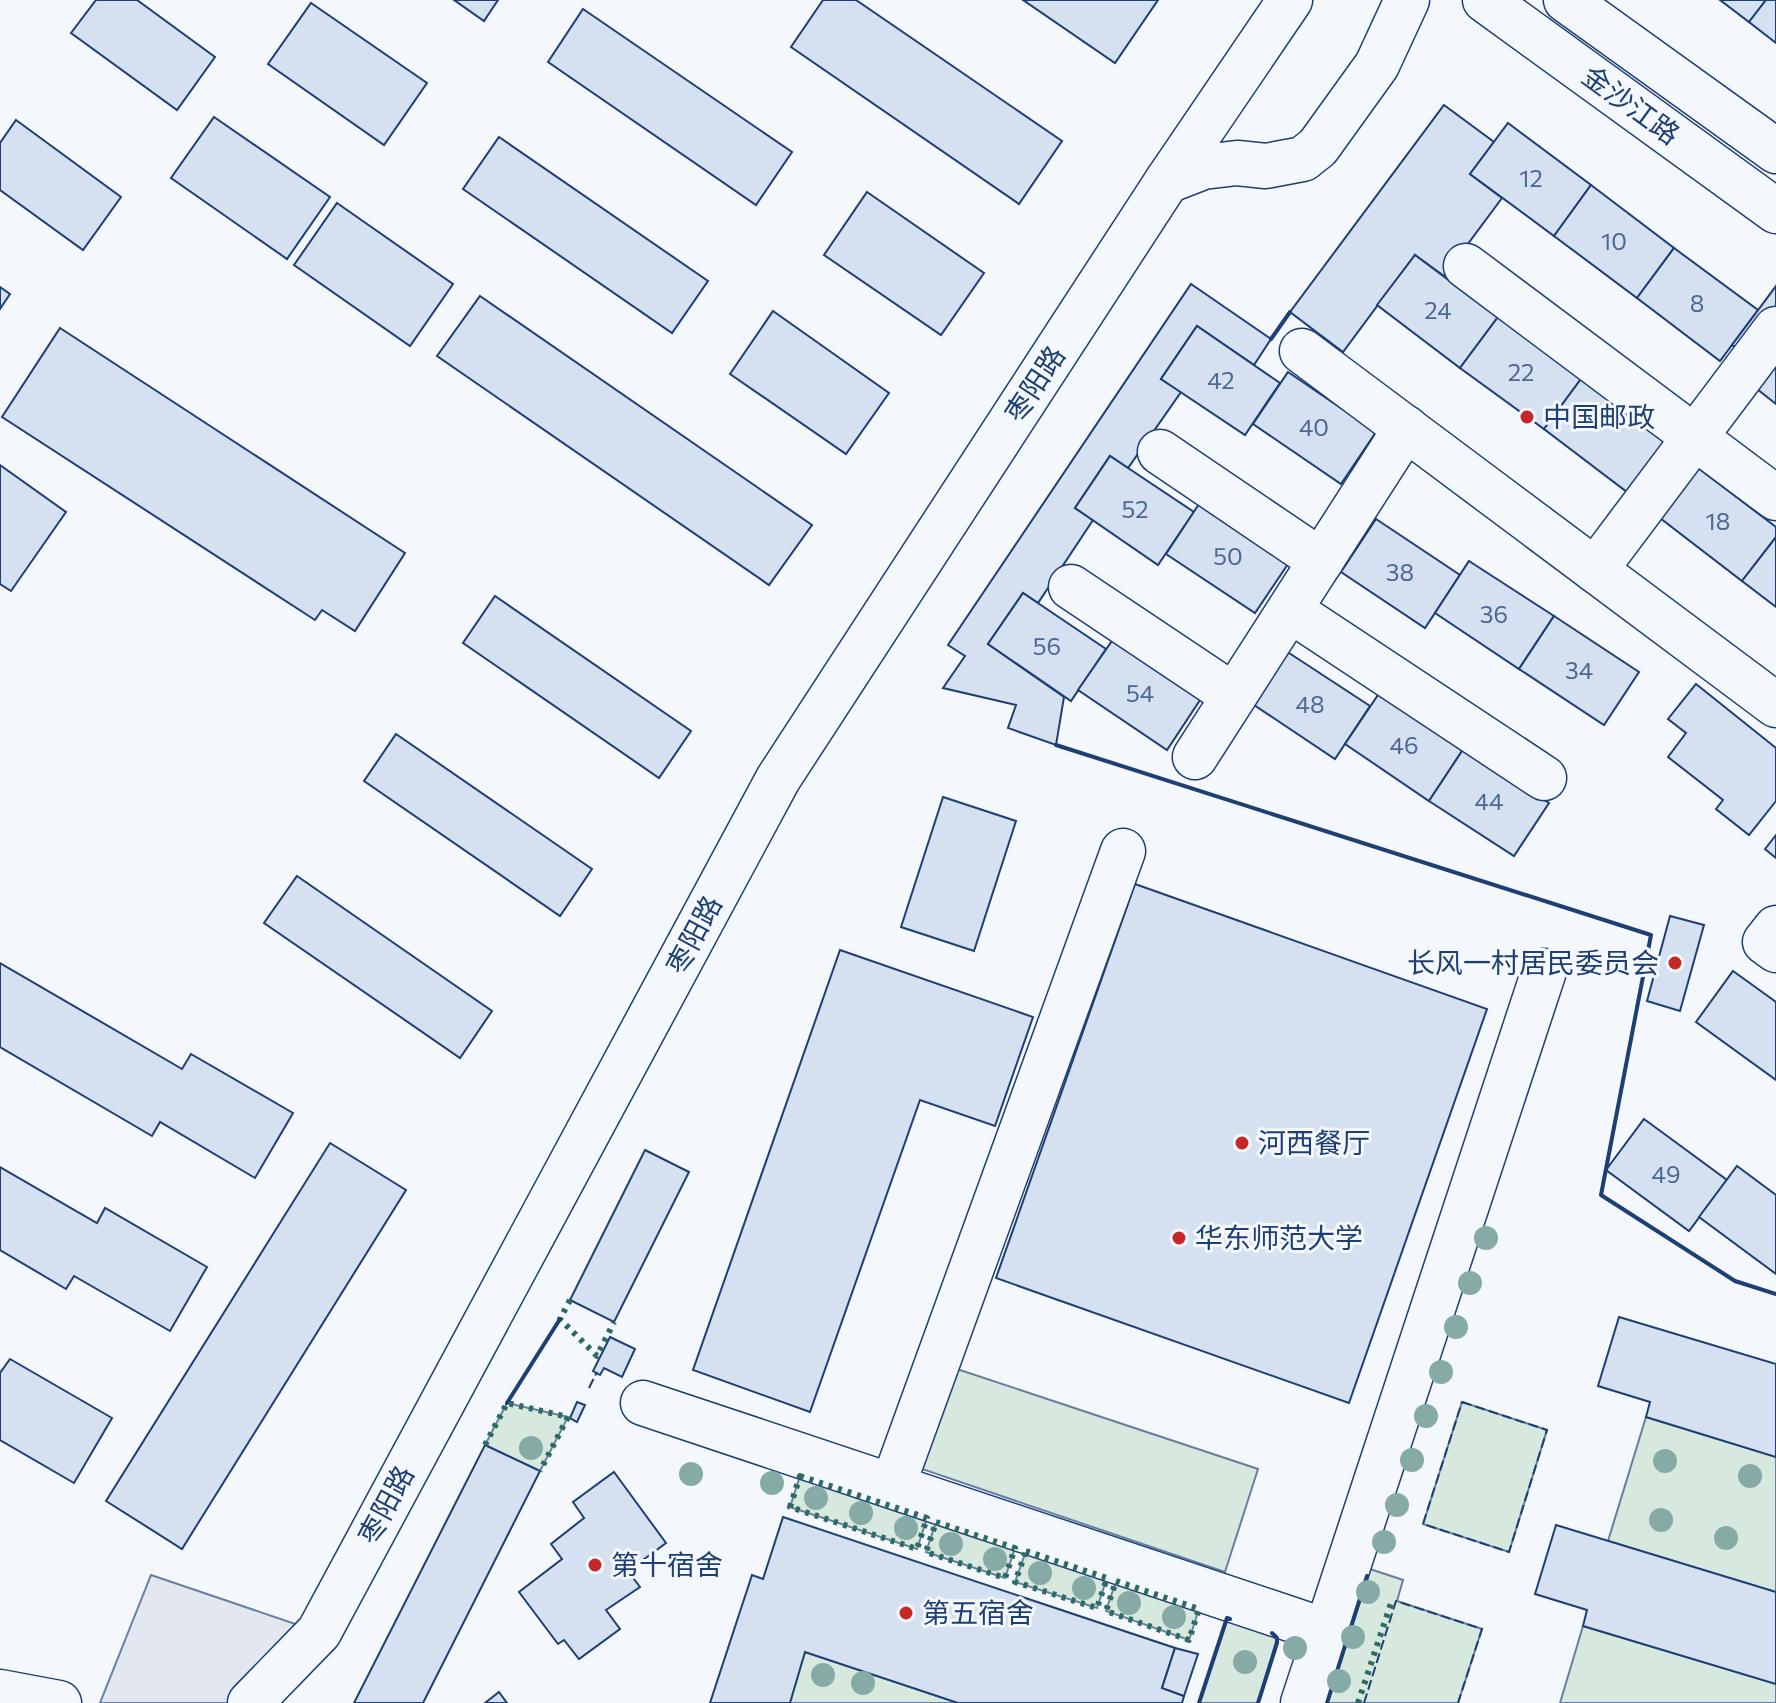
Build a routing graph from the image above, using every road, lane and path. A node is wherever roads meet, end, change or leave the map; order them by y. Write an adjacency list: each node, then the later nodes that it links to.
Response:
1 (1290, 0): 6 (street, 枣阳路)
2 (1407, 0): 6 (street)
3 (1485, 0): 7 (street, 金沙江路)
4 (1566, 0): 5 (street, 金沙江路)
5 (1776, 151)
6 (1167, 181): 33 (street, 枣阳路)
7 (1776, 211)
8 (1466, 266): 12 (street)
9 (1776, 329): 12 (street)
10 (1302, 351): 11 (street)
11 (1406, 428): 16 (street); 17 (street)
12 (1695, 437): 15 (street); 17 (street)
13 (1160, 452): 16 (street)
14 (1221, 458): 16 (street)
15 (1776, 498)
16 (1329, 548): 19 (street)
17 (1595, 570): 21 (street)
18 (1079, 575): 20 (street)
19 (1290, 610): 20 (street); 23 (street)
20 (1242, 684): 22 (street)
21 (1776, 705)
22 (1195, 757)
23 (1544, 778)
24 (1123, 851): 29 (street)
25 (1776, 928): 26 (street)
26 (1776, 950)
27 (1544, 971): 30 (street)
28 (643, 1403): 29 (street)
29 (893, 1485): 30 (street)
30 (1326, 1631): 34 (street)
31 (0, 1692): 32 (street)
32 (59, 1703)
33 (250, 1703)
34 (1303, 1703)

